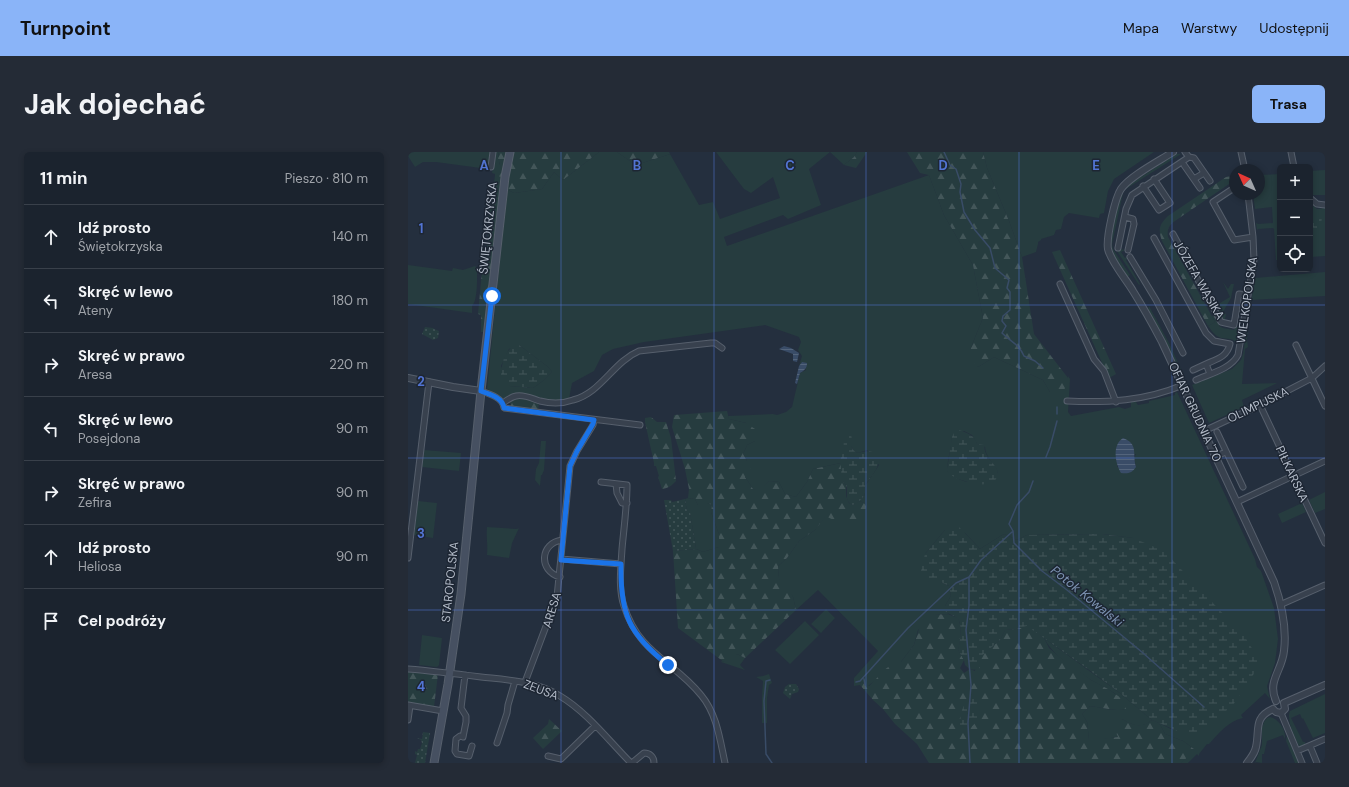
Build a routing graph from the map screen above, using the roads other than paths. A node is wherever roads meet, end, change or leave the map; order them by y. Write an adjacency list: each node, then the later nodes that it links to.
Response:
1 (493, 152): 11 (street)
2 (510, 152): 43 (main road, ŚWIĘTOKRZYSKA)
3 (1173, 152): 42 (street, OFIAR GRUDNIA '70)
4 (1185, 152): 7 (street)
5 (1241, 152): 8 (street)
6 (1291, 152): 9 (street)
7 (1188, 157): 12 (street); 13 (street)
8 (1244, 164)
9 (1293, 164)
10 (1184, 165): 14 (street)
11 (491, 167)
12 (1204, 172): 14 (street); 15 (street)
13 (1154, 179): 16 (street); 16 (street)
14 (1194, 179): 17 (street)
15 (1210, 181)
16 (1143, 186): 22 (street)
17 (1200, 188)
18 (1229, 191): 24 (street)
19 (1249, 200): 24 (street, WIELKOPOLSKA)
20 (1312, 200): 21 (street)
21 (1325, 205)
22 (1125, 217): 26 (street); 27 (street)
23 (1173, 234): 30 (street, JÓZEFA WĄSIKA)
24 (1253, 237): 30 (street, WIELKOPOLSKA)
25 (1154, 238): 34 (street)
26 (1118, 248)
27 (1128, 250)
28 (1130, 257): 33 (street)
29 (1060, 284): 47 (street)
30 (1248, 296): 37 (street, WIELKOPOLSKA)
31 (1296, 345): 39 (street)
32 (722, 348): 48 (street)
33 (1183, 353)
34 (1206, 364): 36 (street); 37 (street)
35 (1325, 366): 39 (street, OLIMPIJSKA)
36 (1192, 370)
37 (1210, 374): 40 (street, WIELKOPOLSKA)
38 (408, 378): 41 (street)
39 (1312, 378): 44 (street); 49 (street, OLIMPIJSKA)
40 (1196, 380)
41 (429, 382): 43 (street); 66 (street)
42 (1183, 386): 47 (street); 53 (street, OFIAR GRUDNIA '70)
43 (481, 391): 46 (main road, ŚWIĘTOKRZYSKA); 48 (street)
44 (1322, 393): 50 (street)
45 (1067, 401): 47 (street)
46 (480, 402): 73 (main road, STAROPOLSKA)
47 (1116, 402)
48 (503, 403): 51 (street)
49 (1260, 405): 53 (street, OLIMPIJSKA); 58 (street, PIŁKARSKA)
50 (1325, 406)
51 (594, 420): 52 (street); 64 (street, ARESA)
52 (640, 425)
53 (1204, 431): 56 (street, OFIAR GRUDNIA '70)
54 (1217, 432): 55 (street)
55 (1226, 452): 56 (street); 61 (street)
56 (1216, 456): 62 (street, OFIAR GRUDNIA '70)
57 (1325, 461): 58 (street)
58 (1293, 476): 62 (street); 65 (street, PIŁKARSKA)
59 (601, 482): 60 (street)
60 (616, 484): 63 (street); 63 (street)
61 (1243, 487)
62 (1237, 502): 71 (street, OFIAR GRUDNIA '70)
63 (627, 503): 68 (street)
64 (562, 540): 67 (street, ARESA); 69 (street)
65 (1325, 543)
66 (408, 558)
67 (561, 560): 68 (street); 69 (street, ARESA)
68 (621, 564): 95 (street)
69 (560, 577): 76 (street, ARESA)
70 (1325, 585): 71 (street)
71 (1282, 604): 78 (street, OFIAR GRUDNIA '70)
72 (408, 669): 73 (street, ZEUSA)
73 (449, 673): 74 (street, ZEUSA); 82 (main road, STAROPOLSKA)
74 (465, 675): 75 (street, ZEUSA); 88 (street)
75 (515, 681): 76 (street, ZEUSA); 87 (street)
76 (525, 682): 85 (street, ZEUSA)
77 (1325, 685): 79 (street)
78 (1276, 701): 79 (street); 81 (street)
79 (1284, 703): 83 (street)
80 (409, 706): 82 (street); 84 (street)
81 (1273, 709): 83 (street); 96 (street)
82 (443, 711): 92 (main road, STAROPOLSKA)
83 (1281, 713): 90 (street)
84 (408, 720)
85 (595, 726): 91 (street); 93 (street, ZEUSA)
86 (1325, 739): 89 (street)
87 (498, 743)
88 (472, 746)
89 (1310, 746): 90 (street); 98 (street)
90 (1298, 751): 97 (street)
91 (548, 756)
92 (434, 763)
93 (631, 763): 94 (street)
94 (654, 763)
95 (725, 763)
96 (1247, 763)
97 (1302, 763)
98 (1317, 763)

